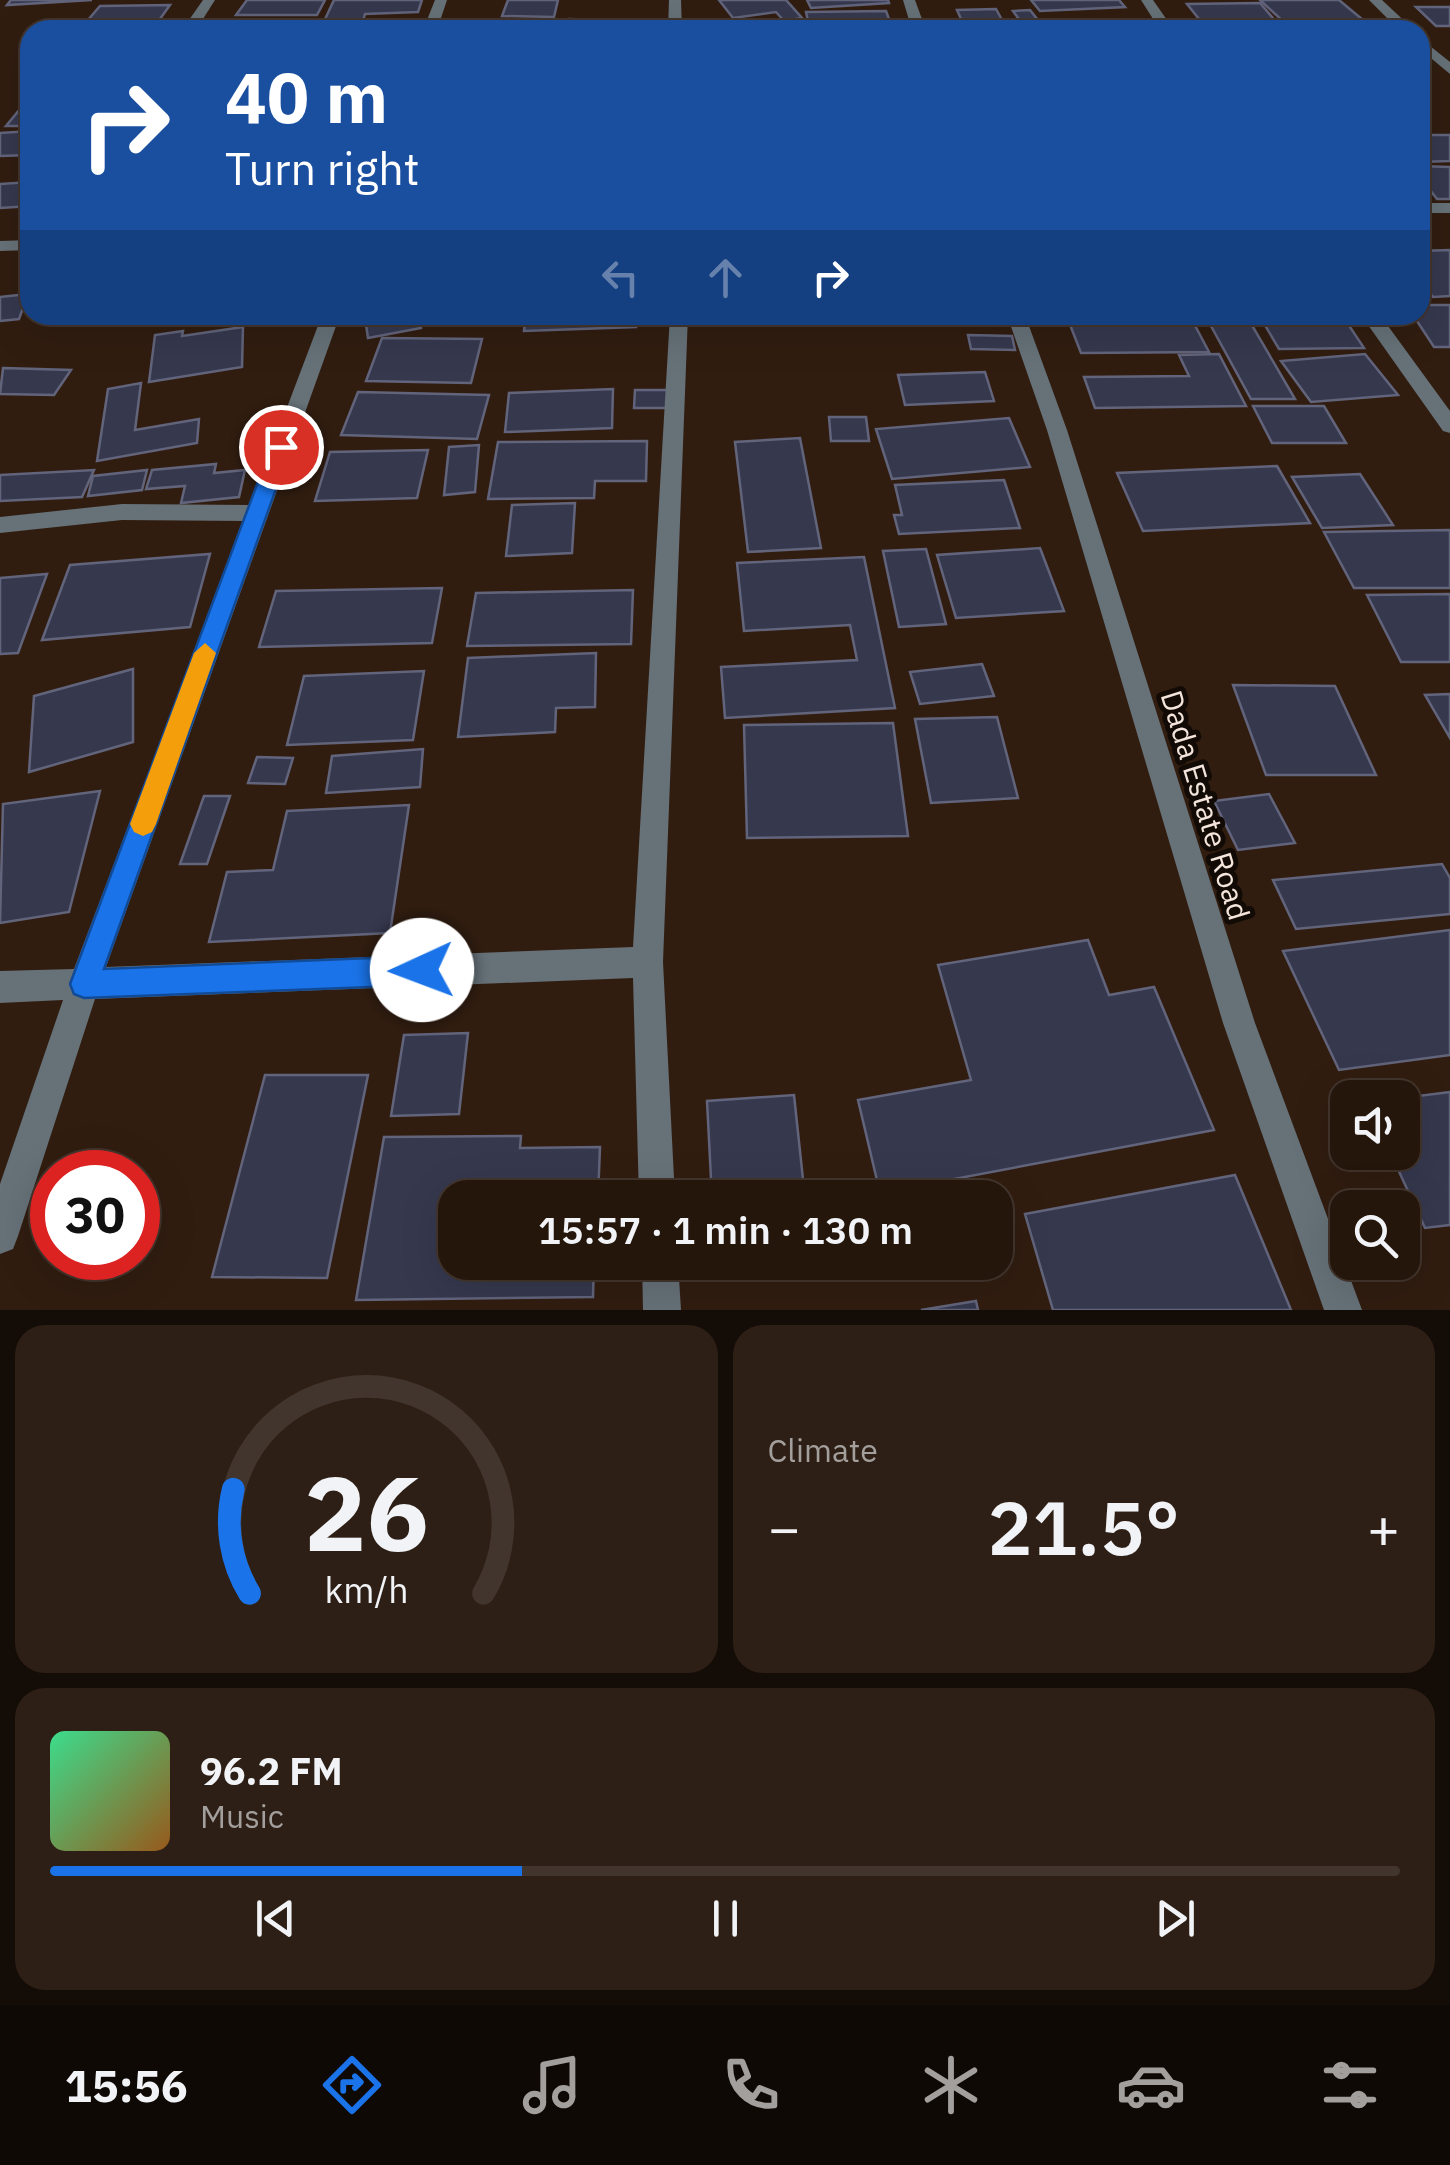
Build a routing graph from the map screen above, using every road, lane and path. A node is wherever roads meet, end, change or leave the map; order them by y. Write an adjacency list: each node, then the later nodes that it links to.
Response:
1 (1375, 0): 2 (street)
2 (1396, 20)
3 (1430, 51): 4 (street)
4 (1450, 70)
5 (326, 325): 10 (street)
6 (679, 325): 12 (street)
7 (1020, 325): 19 (street, Dada Estate Road)
8 (1377, 325): 9 (street)
9 (1450, 426)
10 (256, 513): 11 (street); 13 (street)
11 (0, 524)
12 (648, 962): 13 (street); 15 (street)
13 (84, 984): 14 (street); 16 (street)
14 (0, 987)
15 (656, 1180)
16 (0, 1236)
17 (661, 1280): 18 (street)
18 (662, 1310)
19 (1342, 1310)

